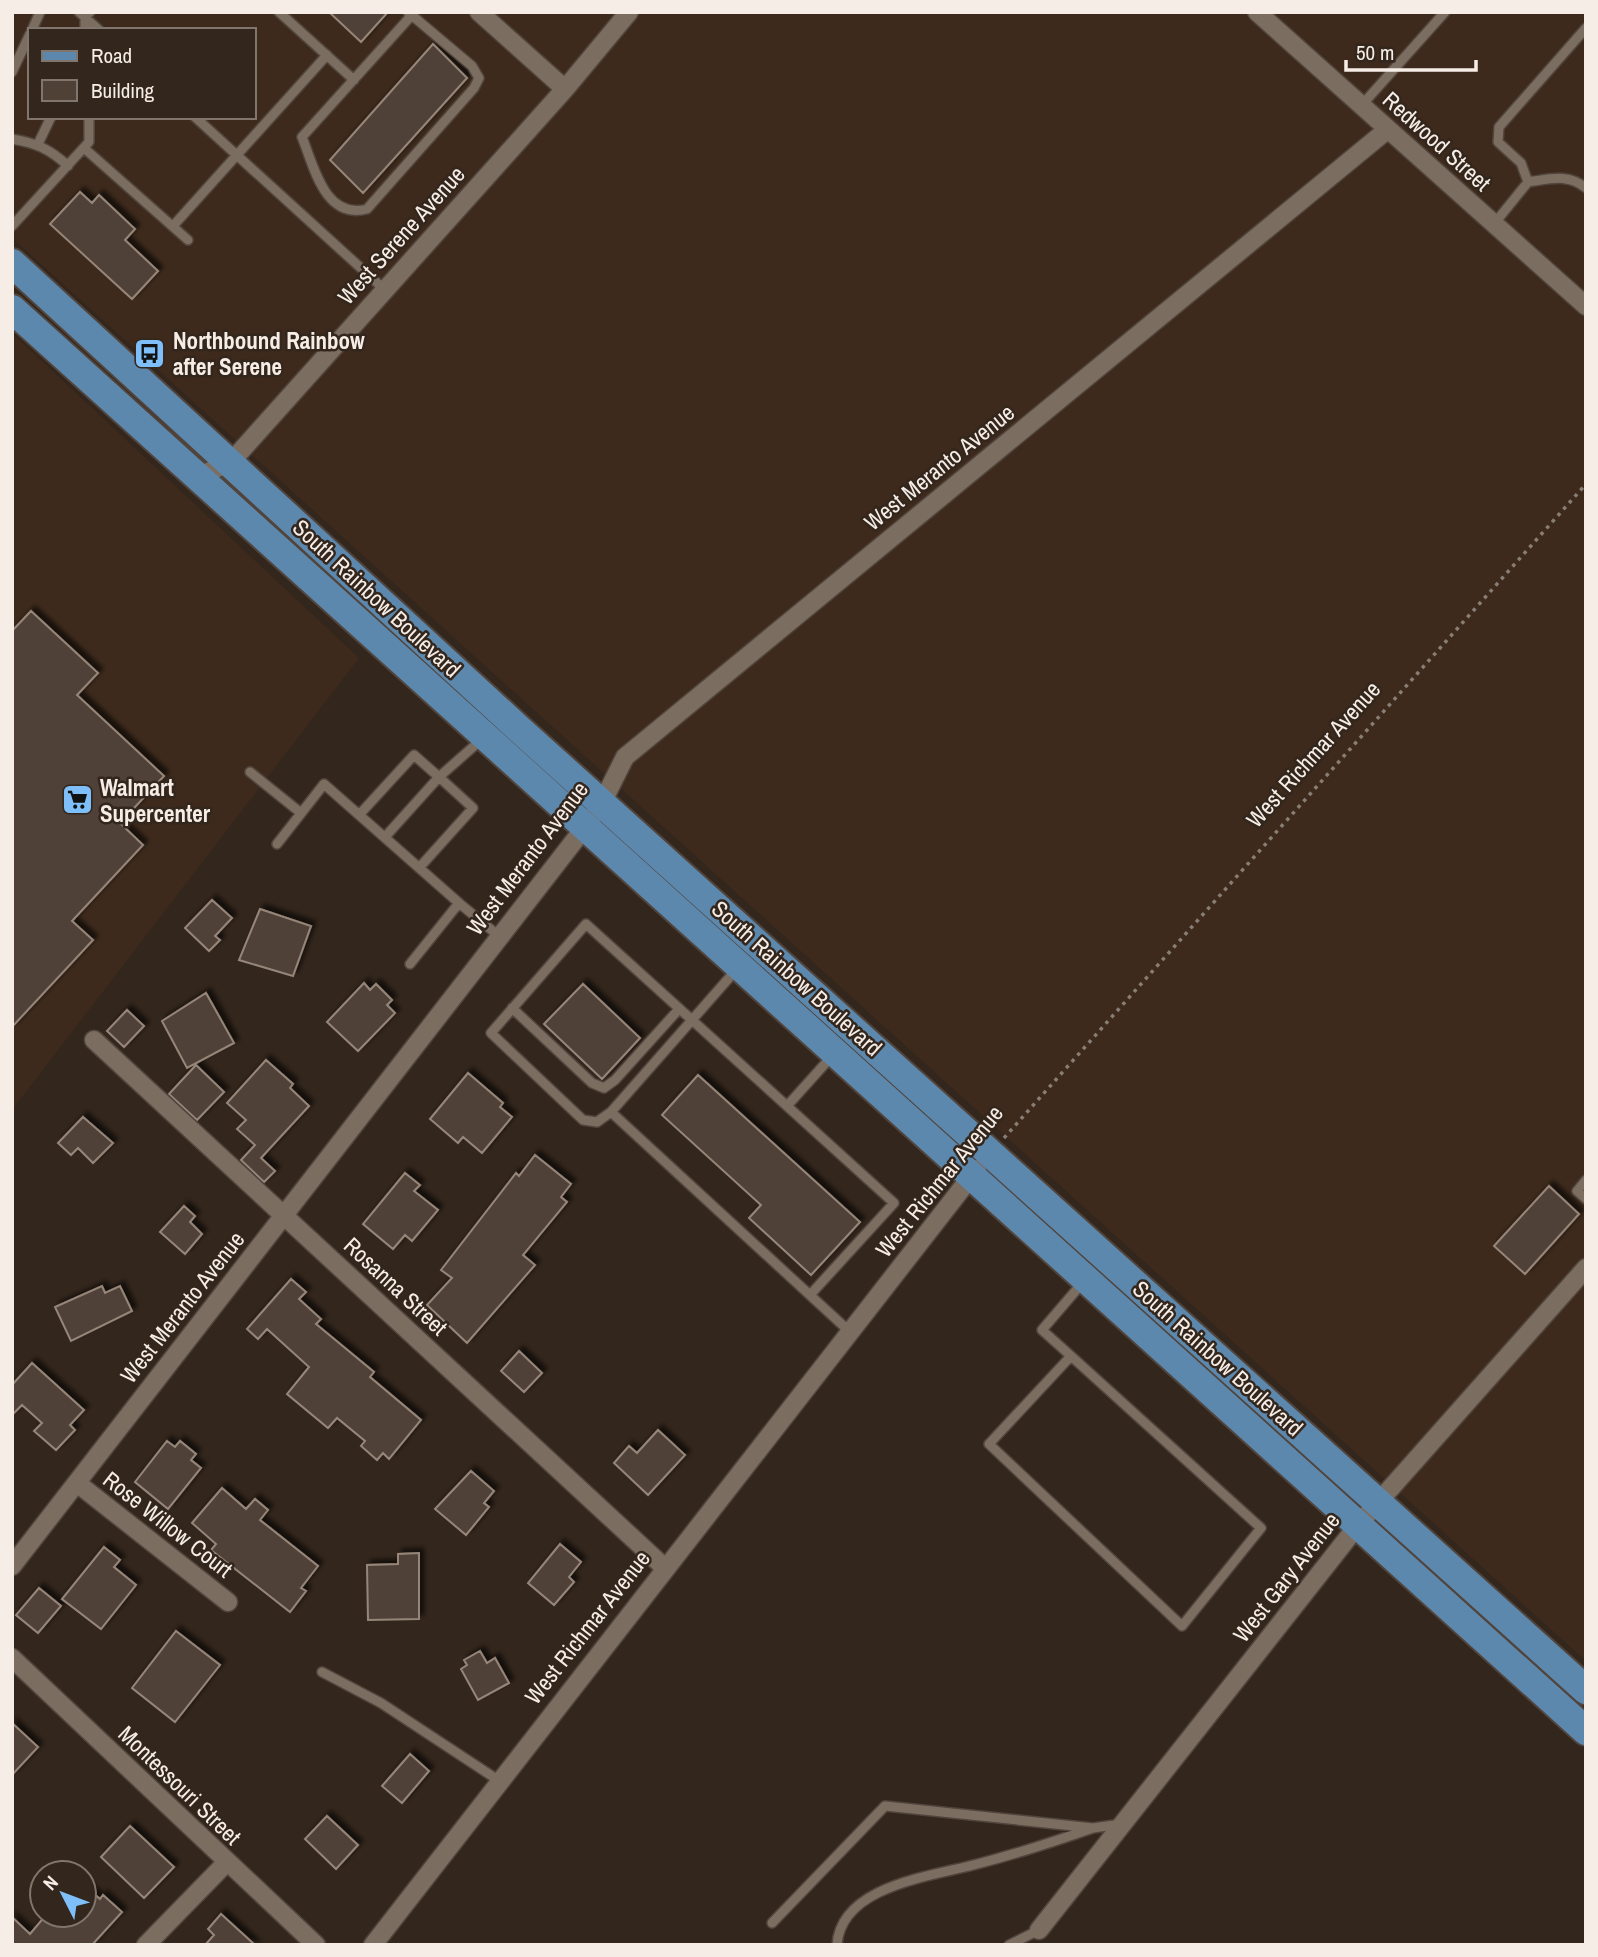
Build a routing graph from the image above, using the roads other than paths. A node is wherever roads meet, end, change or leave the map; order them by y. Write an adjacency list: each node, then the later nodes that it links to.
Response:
1 (279, 12): 11 (lane)
2 (479, 12): 14 (street)
3 (629, 12): 14 (street, West Serene Avenue)
4 (1257, 12): 15 (street, Redwood Street)
5 (1445, 12): 15 (lane)
6 (85, 14): 8 (lane)
7 (410, 14): 13 (lane); 13 (lane)
8 (97, 28)
9 (1586, 28): 25 (lane)
10 (28, 38): 12 (lane)
11 (327, 55): 13 (lane); 23 (lane)
12 (12, 72)
13 (354, 80)
14 (565, 89): 32 (street, West Serene Avenue)
15 (1361, 106): 19 (street, Redwood Street)
16 (50, 119): 21 (lane)
17 (89, 119): 22 (lane)
18 (197, 119): 23 (lane)
19 (1387, 130): 27 (street, Redwood Street); 40 (street, West Meranto Avenue)
20 (12, 139): 21 (lane)
21 (38, 144): 24 (lane)
22 (84, 148): 24 (lane); 29 (lane)
23 (237, 155): 29 (lane); 32 (lane)
24 (68, 166): 28 (lane)
25 (1528, 182): 26 (lane); 27 (lane)
26 (1586, 188)
27 (1494, 224): 33 (street, Redwood Street)
28 (12, 226)
29 (173, 226): 30 (lane)
30 (188, 240)
31 (12, 263): 35 (main road, South Rainbow Boulevard)
32 (385, 289): 35 (street, West Serene Avenue)
33 (1586, 306)
34 (12, 309): 36 (main road, South Rainbow Boulevard)
35 (231, 462): 36 (street, West Serene Avenue); 40 (main road, South Rainbow Boulevard)
36 (199, 476): 37 (main road, South Rainbow Boulevard)
37 (485, 737): 39 (lane); 43 (main road, South Rainbow Boulevard)
38 (250, 772): 41 (lane)
39 (439, 777): 42 (lane); 44 (lane); 46 (lane)
40 (602, 803): 43 (street, West Meranto Avenue); 58 (main road, South Rainbow Boulevard)
41 (301, 813): 42 (lane); 45 (lane)
42 (359, 815): 44 (lane)
43 (586, 827): 48 (street, West Meranto Avenue); 50 (main road, South Rainbow Boulevard)
44 (385, 837): 46 (lane)
45 (277, 844)
46 (419, 868): 47 (lane)
47 (459, 903): 48 (lane); 49 (lane)
48 (500, 937): 62 (street, West Meranto Avenue)
49 (410, 964)
50 (740, 966): 53 (lane); 55 (main road, South Rainbow Boulevard)
51 (512, 1008): 52 (lane); 52 (lane); 57 (lane)
52 (679, 1009): 53 (lane)
53 (692, 1021): 56 (lane); 57 (lane)
54 (94, 1040): 62 (street, Rosanna Street)
55 (835, 1053): 56 (lane); 59 (main road, South Rainbow Boulevard)
56 (787, 1106): 65 (lane)
57 (611, 1112): 65 (lane)
58 (991, 1152): 59 (street, West Richmar Avenue); 69 (main road, South Rainbow Boulevard)
59 (971, 1176): 64 (main road, South Rainbow Boulevard); 66 (street, West Richmar Avenue)
60 (1586, 1180): 61 (lane)
61 (1586, 1199)
62 (284, 1216): 68 (street, West Meranto Avenue); 72 (street, Rosanna Street)
63 (1586, 1268): 69 (street, West Gary Avenue)
64 (1086, 1279): 67 (lane); 70 (main road, South Rainbow Boulevard)
65 (810, 1295): 66 (lane)
66 (849, 1331): 72 (street, West Richmar Avenue)
67 (1071, 1356): 67 (lane)
68 (76, 1483): 71 (street, West Meranto Avenue); 73 (street, Rose Willow Court)
69 (1379, 1504): 70 (street, West Gary Avenue); 76 (main road, South Rainbow Boulevard)
70 (1358, 1525): 77 (main road, South Rainbow Boulevard); 79 (street, West Gary Avenue)
71 (12, 1566)
72 (664, 1568): 78 (street, West Richmar Avenue)
73 (228, 1602)
74 (12, 1658): 81 (street, Montessouri Street)
75 (323, 1672): 78 (lane)
76 (1586, 1690)
77 (1586, 1731)
78 (499, 1780): 86 (street, West Richmar Avenue)
79 (1122, 1824): 80 (lane); 83 (street, West Gary Avenue)
80 (1093, 1828): 82 (lane); 87 (lane)
81 (226, 1863): 84 (street); 85 (street, Montessouri Street)
82 (772, 1923)
83 (1039, 1930): 88 (lane)
84 (146, 1945)
85 (316, 1945)
86 (373, 1945)
87 (837, 1945)
88 (1009, 1945)

